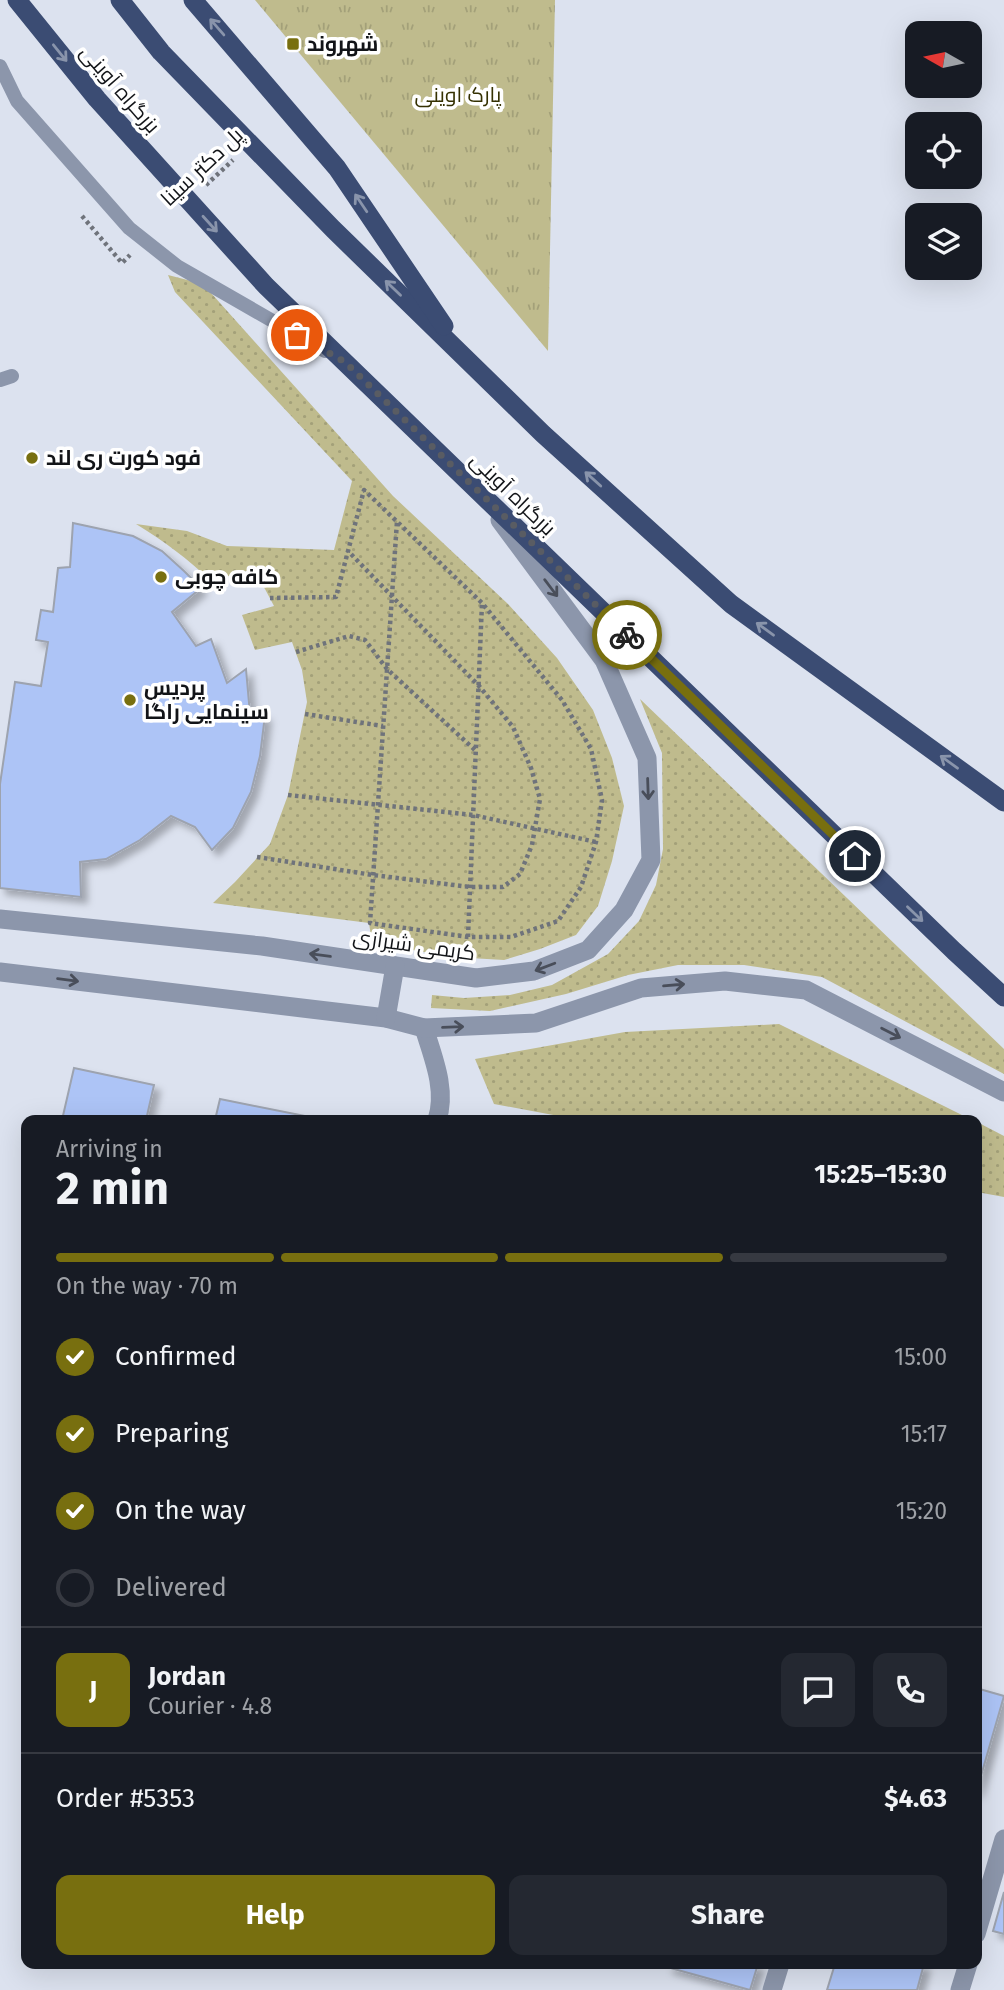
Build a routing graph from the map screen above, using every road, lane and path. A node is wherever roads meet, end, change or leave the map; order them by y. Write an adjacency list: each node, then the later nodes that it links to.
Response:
1 (17, 0): 10 (highway, بزرگراه آوینی, one-way to 10)
2 (120, 0): 9 (highway, one-way to 2)
3 (193, 0): 9 (highway, one-way to 3)
4 (0, 66): 10 (lane)
5 (243, 151): 6 (path, پل دکتر سینا)
6 (202, 188)
7 (82, 216): 8 (path)
8 (132, 254)
9 (468, 361): 24 (highway, one-way to 9)
10 (345, 362): 11 (highway, بزرگراه آوینی)
11 (481, 494): 34 (street, کریمی شیرازی, one-way to 34); 36 (highway, بزرگراه آوینی, one-way to 36)
12 (397, 521): 13 (path); 14 (path); 16 (path)
13 (348, 551): 14 (path); 15 (path)
14 (392, 597): 18 (path); 19 (path)
15 (270, 598)
16 (482, 603): 19 (path); 28 (path)
17 (296, 652): 18 (path)
18 (387, 668): 21 (path); 22 (path)
19 (479, 686): 22 (path); 27 (path)
20 (304, 714): 21 (path)
21 (383, 726): 25 (path)
22 (476, 751): 26 (path)
23 (288, 795): 25 (path)
24 (1004, 803)
25 (377, 806): 26 (path); 30 (path)
26 (473, 815): 27 (path); 31 (path)
27 (535, 828): 28 (path); 31 (path)
28 (596, 842): 33 (path)
29 (257, 857): 30 (path)
30 (373, 875): 31 (path); 33 (path)
31 (470, 887): 33 (path)
32 (0, 919): 34 (street, کریمی شیرازی, one-way to 32)
33 (468, 937)
34 (395, 966): 37 (street)
35 (0, 972): 37 (street, one-way to 37)
36 (1004, 997)
37 (386, 1018): 38 (street)
38 (424, 1028): 39 (street, one-way to 39); 40 (street)
39 (1004, 1092)
40 (439, 1115)
41 (1004, 1839): 42 (street)
42 (982, 1914)
43 (778, 1969): 45 (street)
44 (966, 1969): 46 (street)
45 (772, 1990)
46 (960, 1990)

